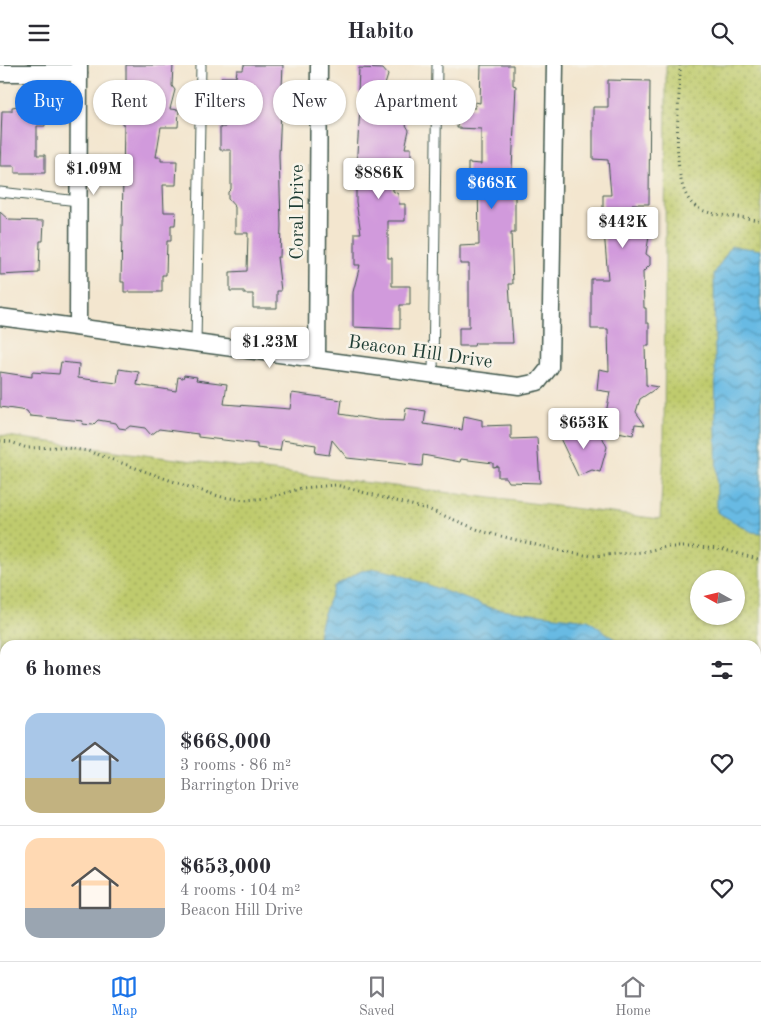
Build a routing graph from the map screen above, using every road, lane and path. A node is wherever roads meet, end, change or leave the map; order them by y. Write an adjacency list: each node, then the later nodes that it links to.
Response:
1 (201, 65): 13 (lane)
2 (319, 65): 14 (street, Coral Drive)
3 (436, 65): 15 (lane)
4 (555, 65): 15 (street, Beacon Hill Drive)
5 (680, 65): 10 (path)
6 (79, 69): 7 (street); 9 (street)
7 (0, 73)
8 (0, 192): 9 (lane)
9 (78, 201): 12 (street)
10 (761, 221)
11 (0, 317): 12 (street, Beacon Hill Drive)
12 (78, 327): 13 (street, Beacon Hill Drive)
13 (196, 343): 14 (street, Beacon Hill Drive)
14 (317, 359): 15 (street, Beacon Hill Drive)
15 (433, 375)
16 (0, 441): 17 (path)
17 (761, 560)

